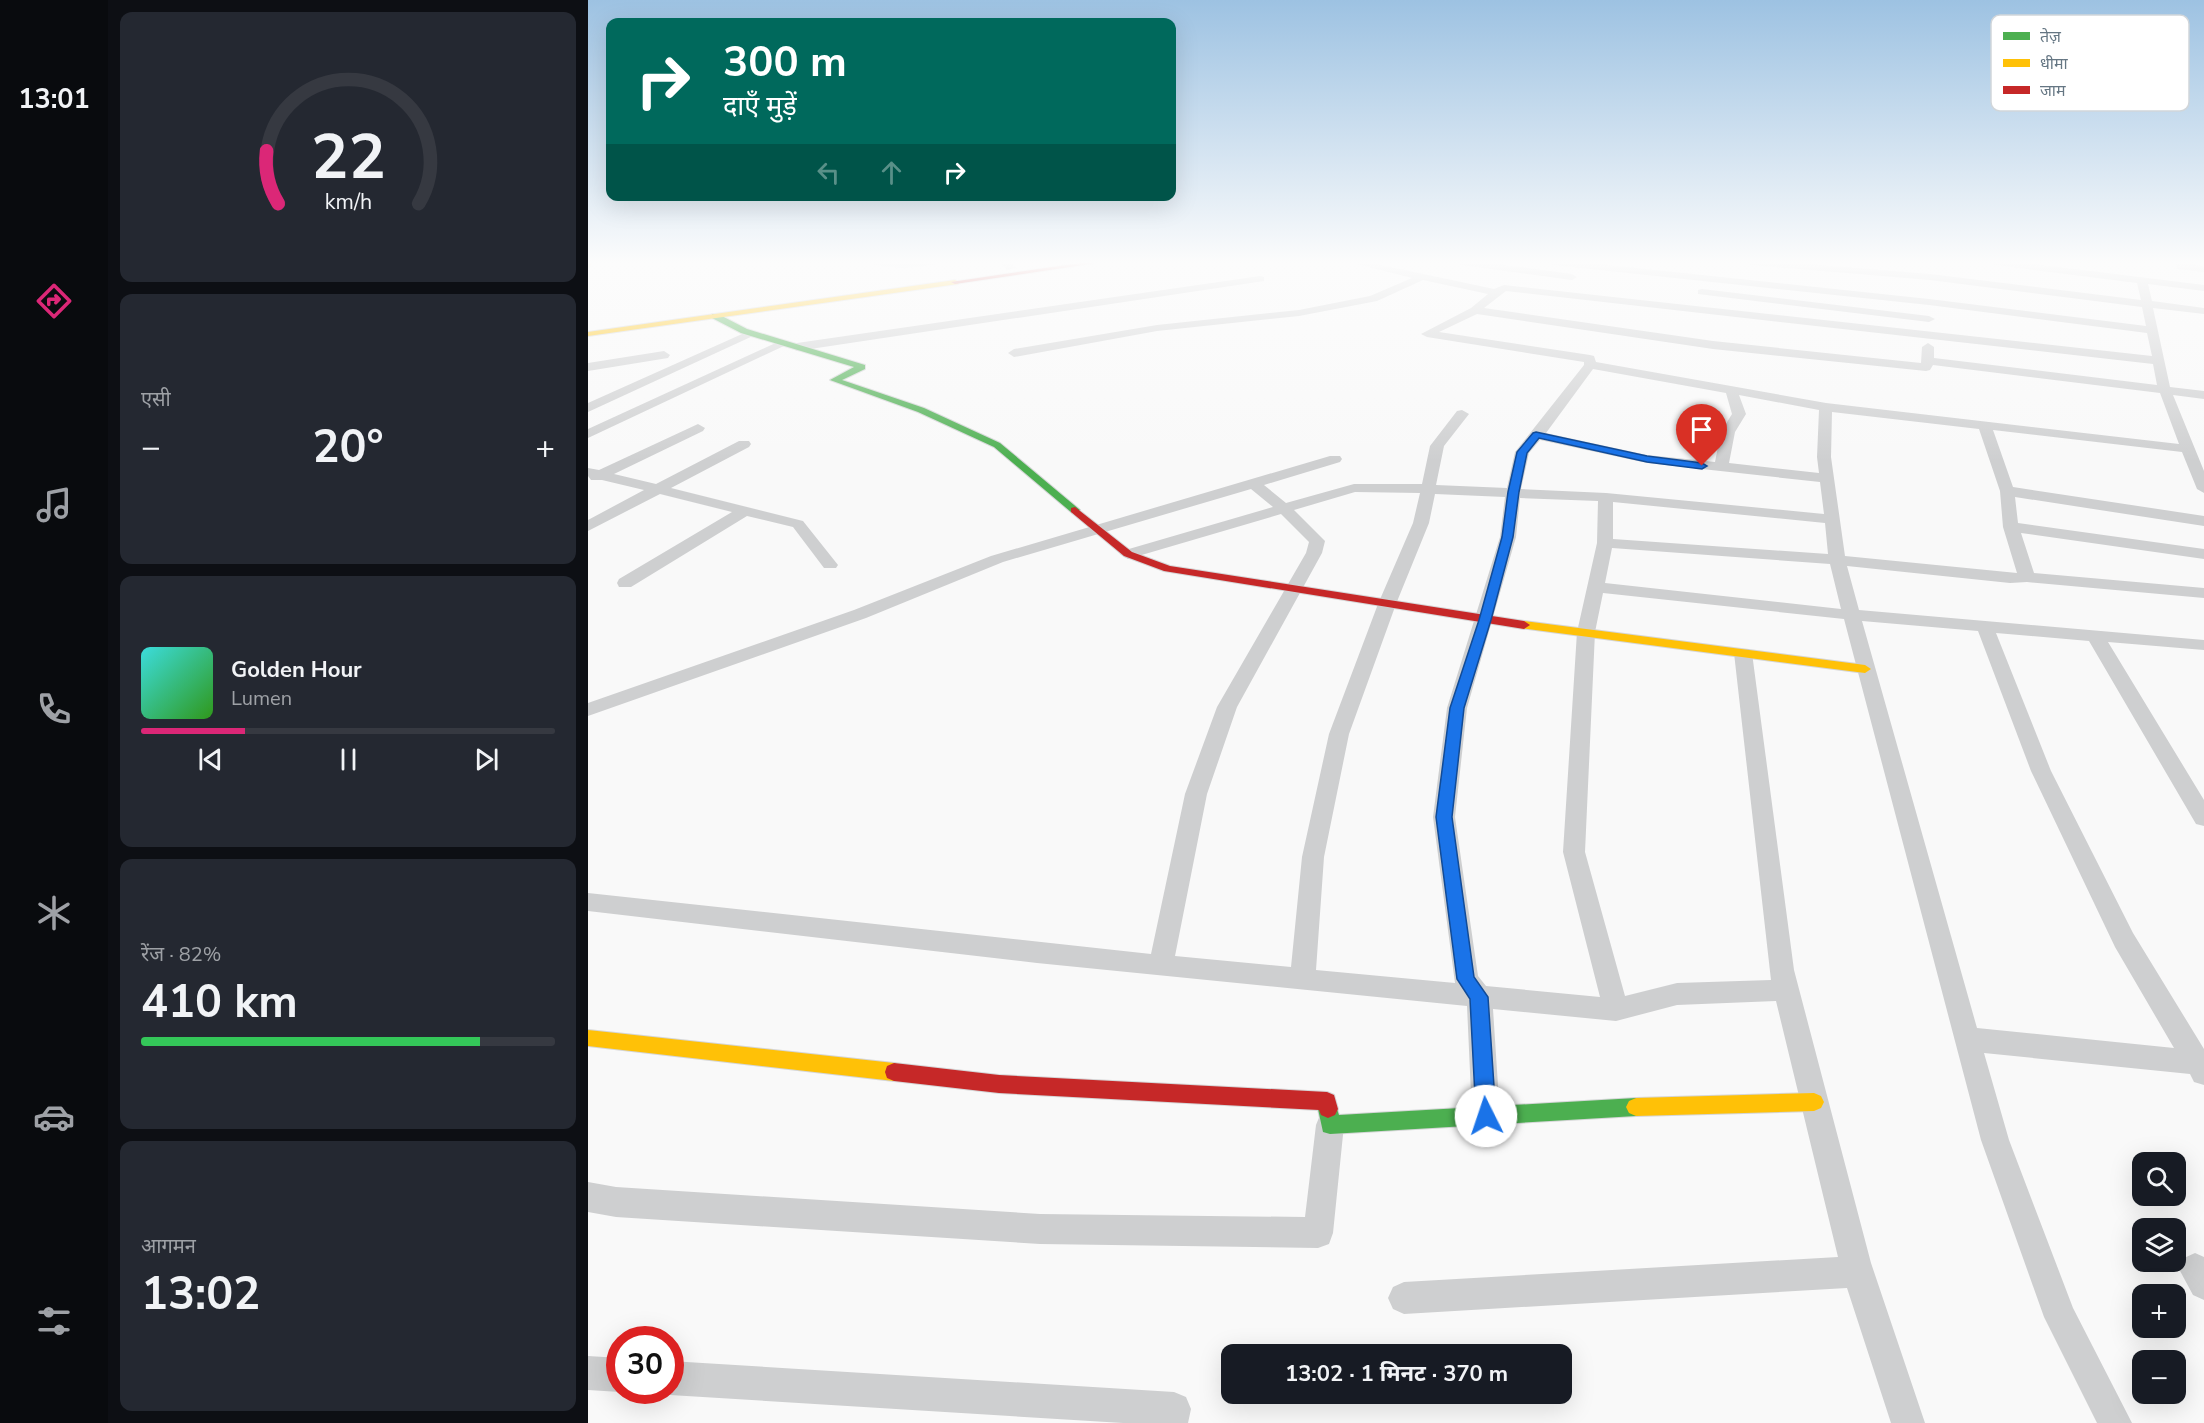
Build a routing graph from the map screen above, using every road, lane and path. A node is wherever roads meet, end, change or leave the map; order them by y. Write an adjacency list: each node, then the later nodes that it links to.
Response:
1 (620, 328): 14 (street)
2 (743, 328): 13 (street)
3 (924, 328): 17 (street)
4 (1155, 328): 18 (street)
5 (1437, 328): 22 (street)
6 (1600, 328): 20 (street)
7 (1864, 328): 15 (street)
8 (1929, 328): 15 (street)
9 (1988, 328): 15 (street)
10 (2083, 328): 21 (street)
11 (2139, 328): 12 (street)
12 (2153, 330): 21 (street)
13 (751, 333): 16 (street); 28 (street)
14 (588, 334)
15 (1929, 335): 20 (street)
16 (782, 343): 17 (street); 32 (street)
17 (797, 347): 53 (street)
18 (1014, 353)
19 (664, 355): 23 (street)
20 (1928, 361): 24 (street)
21 (2159, 361): 24 (street)
22 (1590, 365): 25 (street); 33 (street)
23 (588, 367)
24 (2164, 388): 26 (street); 35 (street)
25 (1731, 390): 27 (street); 37 (street)
26 (2204, 394)
27 (1826, 407): 30 (street); 39 (street)
28 (588, 408)
29 (1462, 414): 42 (street)
30 (1985, 426): 35 (street); 44 (street)
31 (698, 428): 38 (street)
32 (588, 434)
33 (1536, 435): 37 (street); 45 (street)
34 (744, 444): 41 (street)
35 (2190, 449): 43 (street)
36 (1335, 459): 40 (street)
37 (1721, 468): 39 (street)
38 (592, 476): 41 (street)
39 (1826, 478): 49 (street)
40 (1252, 482): 47 (street); 53 (street)
41 (657, 489): 48 (street); 51 (street)
42 (1428, 489): 45 (street); 47 (street); 64 (street)
43 (2204, 489)
44 (2007, 491): 50 (street); 52 (street)
45 (1514, 492): 46 (street); 66 (street)
46 (1606, 497): 49 (street); 54 (street)
47 (1283, 508): 55 (street); 62 (street)
48 (745, 511): 58 (street); 60 (street)
49 (1832, 519): 57 (street)
50 (2204, 521)
51 (588, 526)
52 (2011, 527): 56 (street); 59 (street)
53 (1096, 528): 55 (street); 73 (street)
54 (1605, 543): 57 (street); 61 (street)
55 (1128, 554): 62 (street)
56 (2204, 554)
57 (1837, 560): 59 (street); 65 (street)
58 (830, 565)
59 (2027, 577): 63 (street)
60 (625, 583)
61 (1595, 587): 65 (street); 68 (street)
62 (1294, 589): 64 (street); 76 (street)
63 (2204, 593)
64 (1387, 604): 66 (street); 77 (street)
65 (1851, 615): 67 (street); 72 (street)
66 (1485, 620): 68 (street); 79 (street)
67 (1985, 627): 69 (street); 83 (street)
68 (1586, 632): 71 (street); 80 (street)
69 (2094, 634): 70 (street); 74 (street)
70 (2204, 645)
71 (1743, 652): 72 (street); 78 (street)
72 (1865, 669): 82 (street)
73 (588, 710)
74 (2204, 818)
75 (588, 902): 76 (street)
76 (1161, 965): 77 (street)
77 (1303, 979): 79 (street)
78 (1786, 990): 80 (street); 84 (street)
79 (1479, 997): 80 (street); 85 (street)
80 (1616, 1010)
81 (588, 1038): 86 (street)
82 (1967, 1039): 83 (street); 95 (street)
83 (2202, 1066)
84 (1814, 1102): 85 (street); 88 (street)
85 (1486, 1116): 86 (street)
86 (1330, 1125): 87 (street)
87 (588, 1197)
88 (1858, 1272): 89 (street); 94 (street)
89 (1404, 1298)
90 (588, 1373): 91 (street)
91 (606, 1374)
92 (684, 1379): 93 (street)
93 (1171, 1423)
94 (1908, 1423)
95 (2115, 1423)

